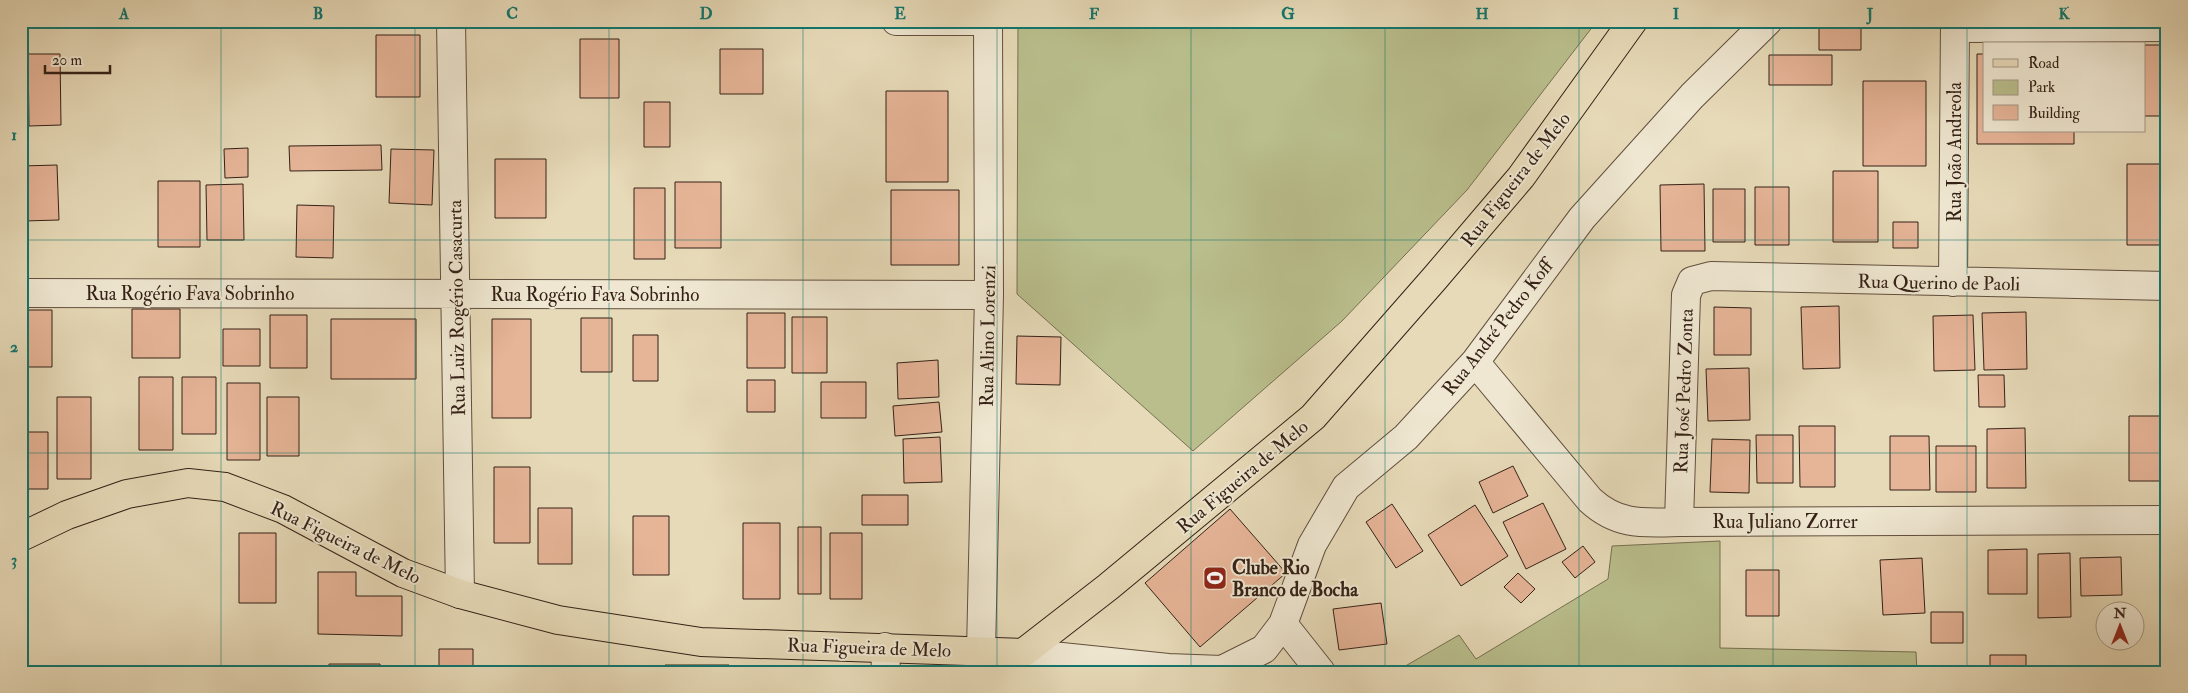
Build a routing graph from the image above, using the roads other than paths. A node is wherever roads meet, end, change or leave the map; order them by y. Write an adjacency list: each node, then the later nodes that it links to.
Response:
1 (451, 21): 12 (street, Rua Luiz Rogério Casacurta)
2 (896, 21): 3 (street)
3 (988, 21): 13 (street, Rua Alino Lorenzi)
4 (1633, 21): 21 (main road, Rua Figueira de Melo)
5 (1768, 21): 14 (street, Rua André Pedro Koff)
6 (1955, 25): 7 (street); 9 (street, Rua João Andreola)
7 (2167, 27)
8 (1711, 276): 9 (street, Rua Querino de Paoli); 16 (street, Rua José Pedro Zonta)
9 (1953, 282): 10 (street, Rua Querino de Paoli)
10 (2167, 286)
11 (21, 293): 12 (street, Rua Rogério Fava Sobrinho)
12 (456, 293): 13 (street, Rua Rogério Fava Sobrinho); 18 (street, Rua Luiz Rogério Casacurta)
13 (989, 295): 20 (street, Rua Alino Lorenzi)
14 (1475, 362): 16 (street, Rua Juliano Zorrer); 19 (street, Rua André Pedro Koff)
15 (2167, 520): 16 (street, Rua Juliano Zorrer)
16 (1679, 522)
17 (21, 537): 18 (main road, Rua Figueira de Melo)
18 (460, 594): 22 (main road, Rua Figueira de Melo)
19 (1283, 624): 23 (street, Rua André Pedro Koff); 24 (street)
20 (981, 651): 21 (main road, Rua Figueira de Melo); 22 (main road, Rua Figueira de Melo)
21 (1024, 653): 23 (street, Rua André Pedro Koff)
22 (886, 660)
23 (1167, 670)
24 (1321, 672)

